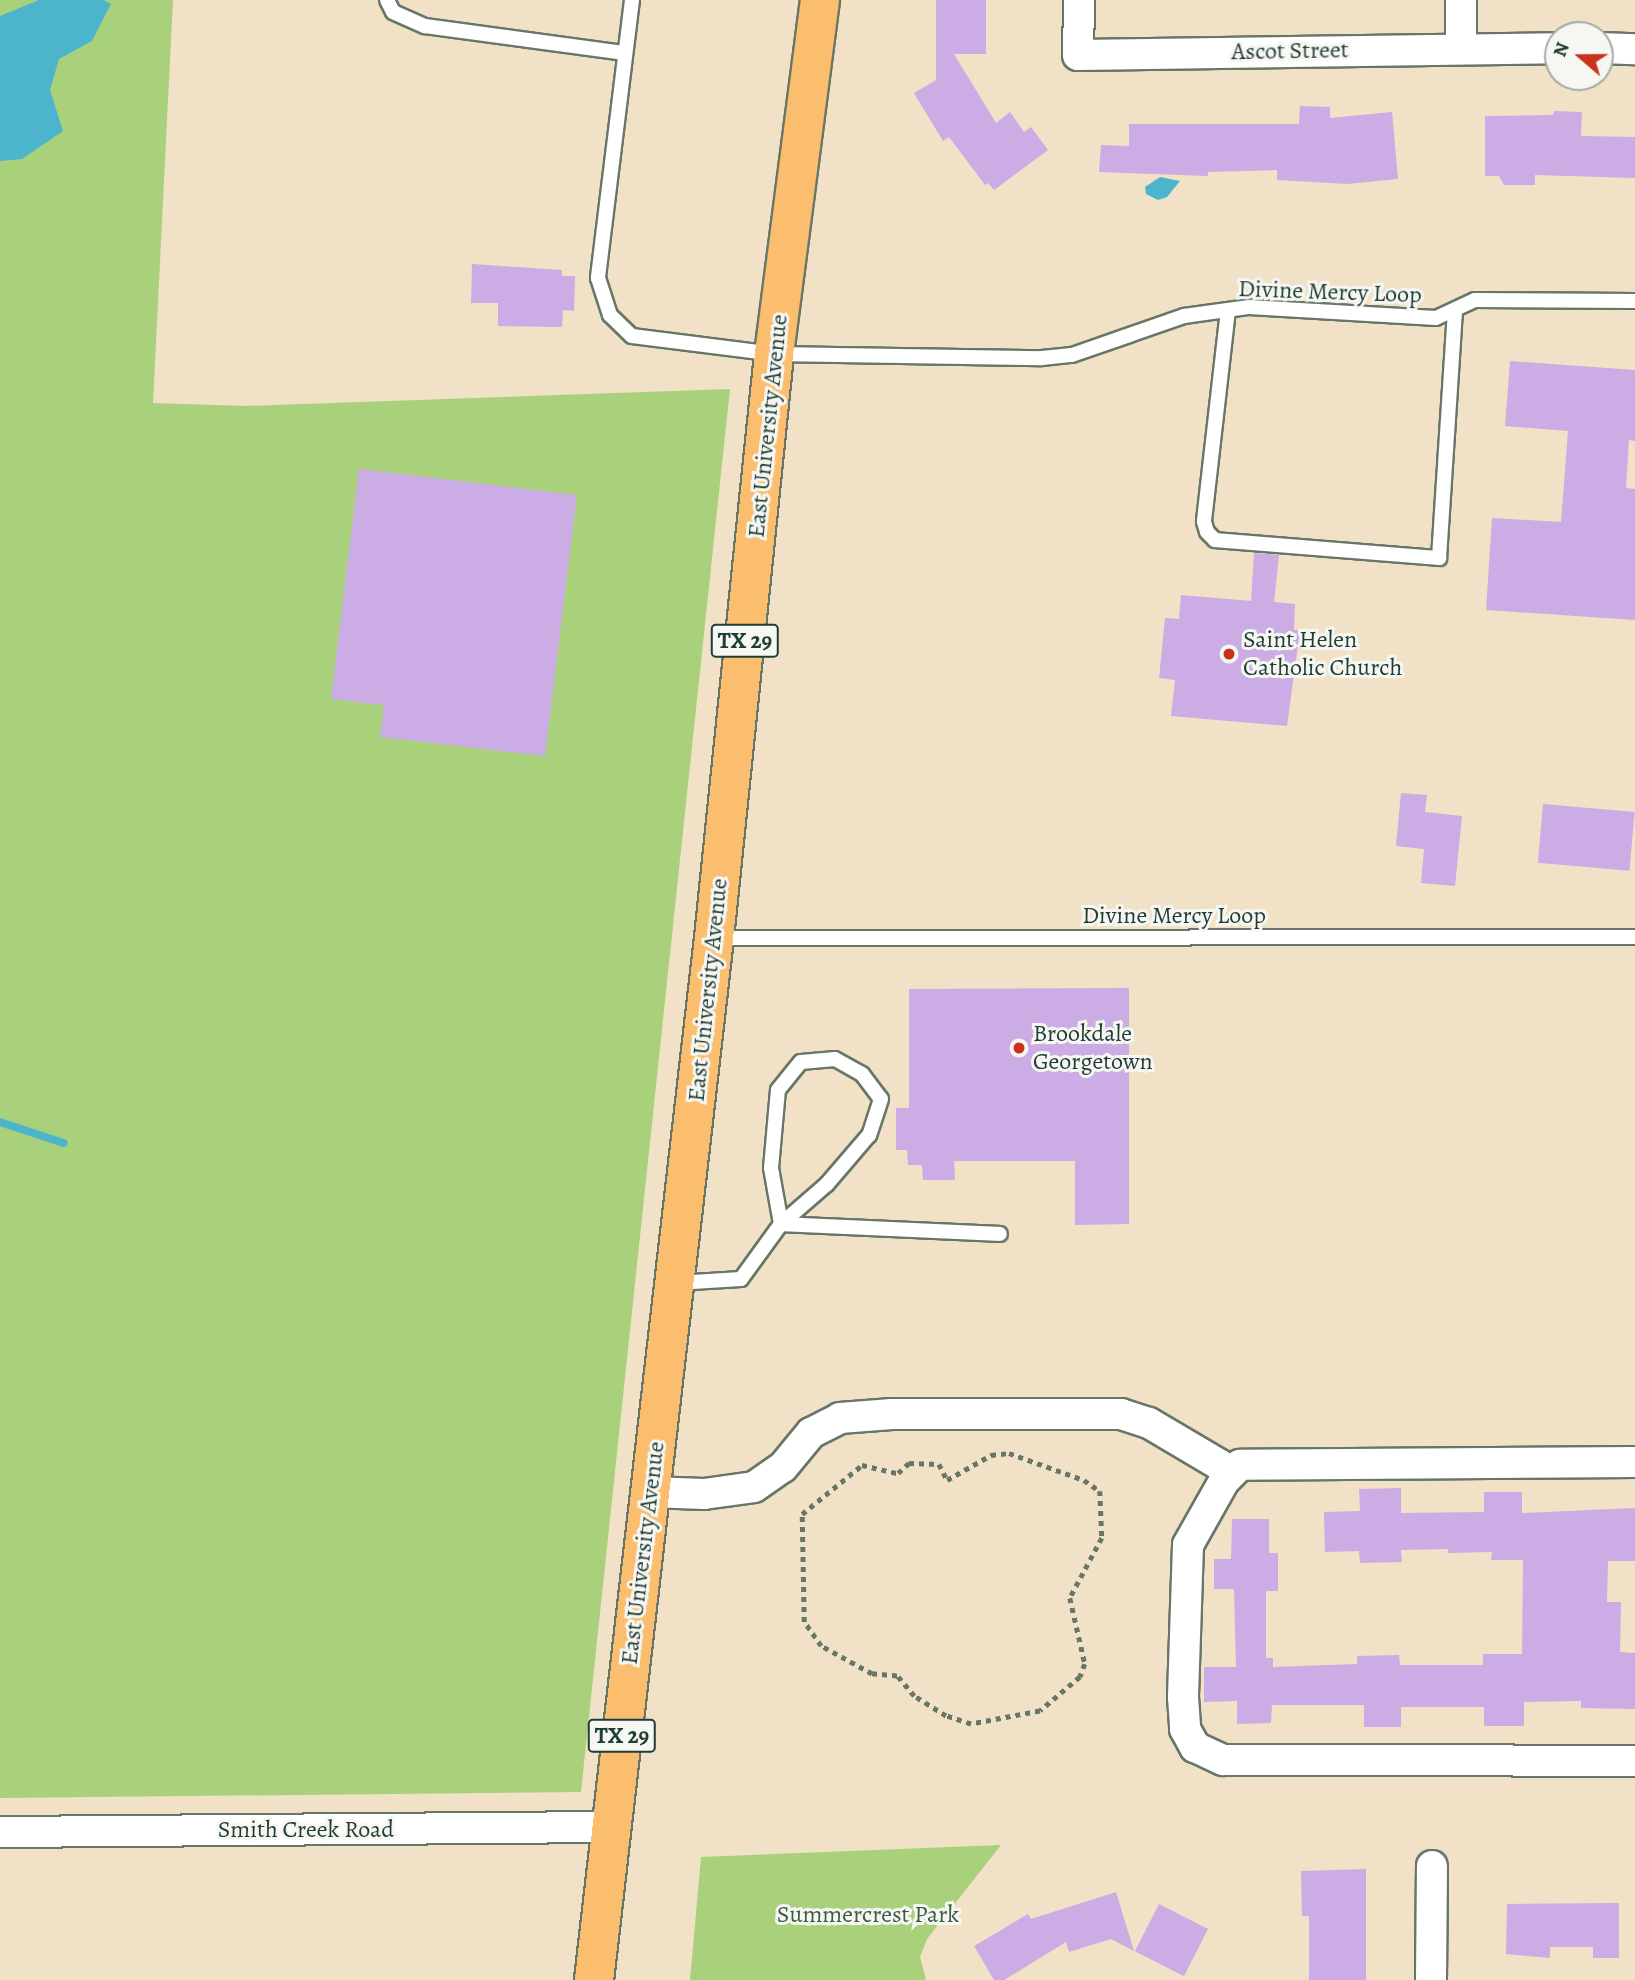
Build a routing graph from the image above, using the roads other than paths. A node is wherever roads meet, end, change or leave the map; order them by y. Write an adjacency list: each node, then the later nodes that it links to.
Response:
1 (387, 0): 10 (lane)
2 (632, 0): 10 (lane, Divine Mercy Loop)
3 (820, 0): 14 (main road, East University Avenue / TX 29)
4 (1079, 0): 6 (street, Ascot Street)
5 (1461, 0): 6 (street)
6 (1461, 47): 7 (street, Ascot Street)
7 (1544, 48)
8 (1614, 48): 9 (street)
9 (1635, 49)
10 (625, 53): 14 (lane, Divine Mercy Loop)
11 (1635, 301): 13 (lane, Divine Mercy Loop)
12 (1228, 310): 13 (lane, Divine Mercy Loop); 13 (lane); 14 (lane, Divine Mercy Loop)
13 (1455, 311)
14 (774, 354): 16 (main road, East University Avenue / TX 29)
15 (1635, 937): 16 (lane, Divine Mercy Loop)
16 (714, 938): 19 (main road, East University Avenue / TX 29)
17 (781, 1224): 17 (lane); 18 (lane); 19 (lane)
18 (1000, 1234)
19 (675, 1283): 22 (main road, East University Avenue / TX 29)
20 (1635, 1462): 21 (street)
21 (1232, 1472): 22 (street); 23 (street)
22 (650, 1492): 24 (main road, East University Avenue / TX 29)
23 (1635, 1761)
24 (612, 1827): 25 (street, Smith Creek Road); 27 (main road, East University Avenue / TX 29)
25 (0, 1832)
26 (1432, 1866): 28 (street)
27 (594, 1980)
28 (1431, 1980)

